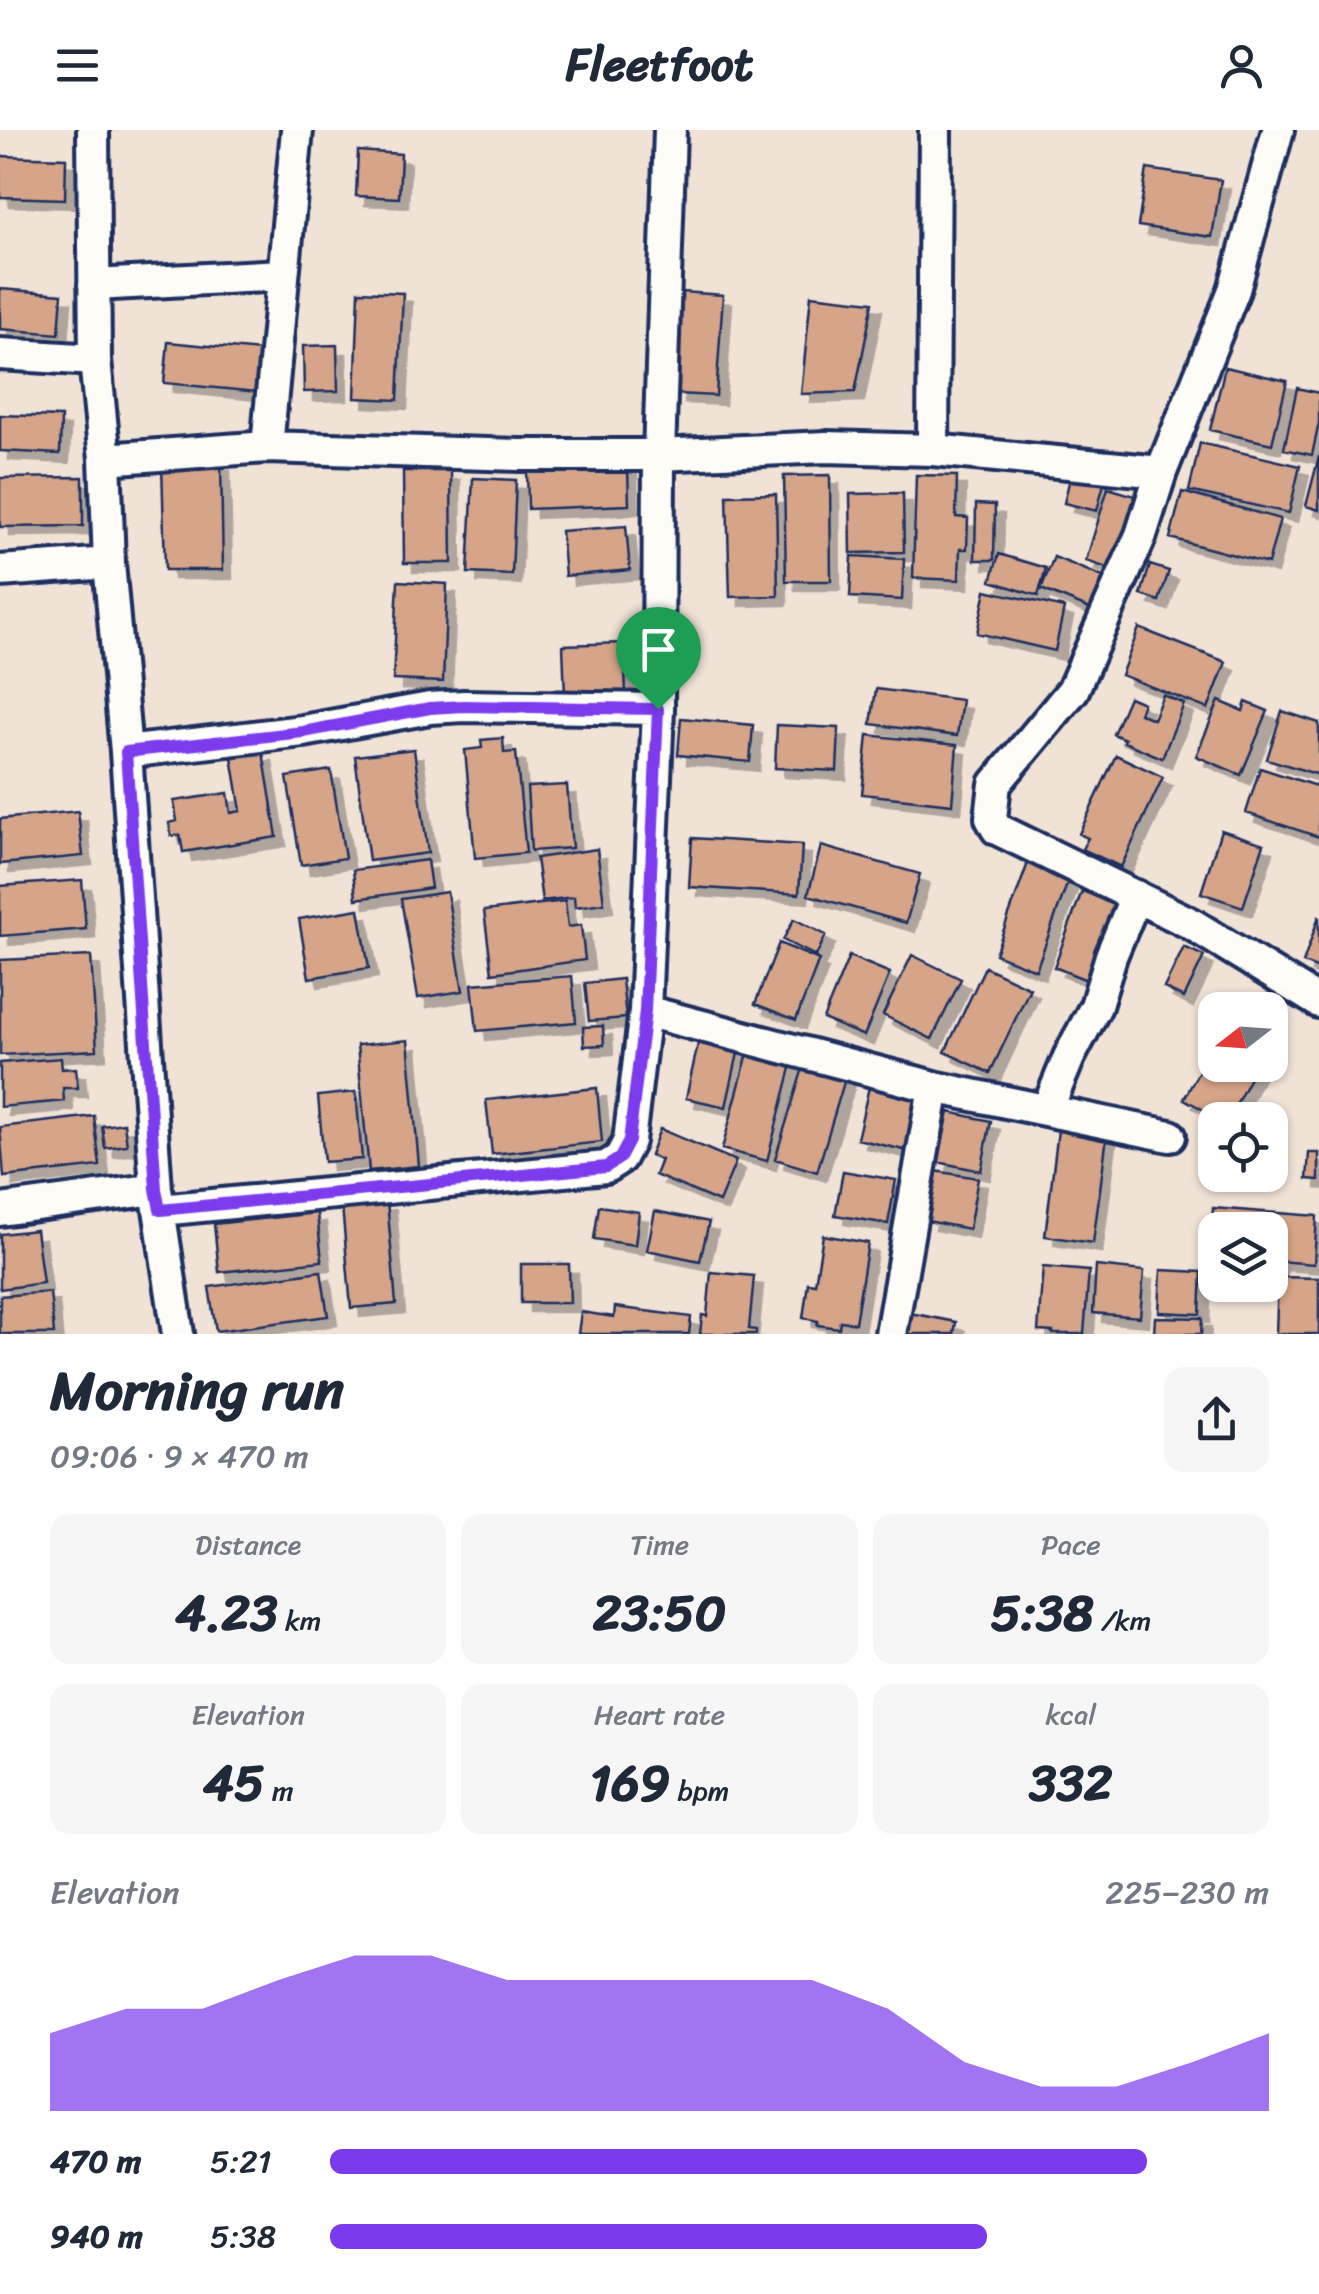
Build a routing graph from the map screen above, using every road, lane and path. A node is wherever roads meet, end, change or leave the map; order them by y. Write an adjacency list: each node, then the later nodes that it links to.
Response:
1 (93, 130): 7 (street)
2 (297, 130): 6 (street)
3 (670, 130): 12 (street)
4 (935, 130): 11 (street)
5 (1278, 130): 14 (street)
6 (283, 275): 7 (street); 10 (street)
7 (94, 285): 9 (street)
8 (0, 354): 9 (street)
9 (95, 360): 13 (street)
10 (267, 447): 12 (street); 13 (street)
11 (933, 450): 12 (street); 14 (street)
12 (660, 455): 17 (street)
13 (105, 458): 15 (street)
14 (1161, 472): 19 (street)
15 (109, 563): 16 (street); 18 (street)
16 (0, 571)
17 (658, 709): 18 (street); 21 (street)
18 (126, 752): 25 (street)
19 (1136, 896): 20 (street); 23 (street)
20 (1319, 1002)
21 (645, 1011): 22 (street); 25 (street)
22 (934, 1086): 23 (street); 28 (street)
23 (1047, 1110): 24 (street)
24 (1170, 1136)
25 (158, 1199): 26 (street); 27 (street)
26 (0, 1210)
27 (178, 1334)
28 (891, 1334)

